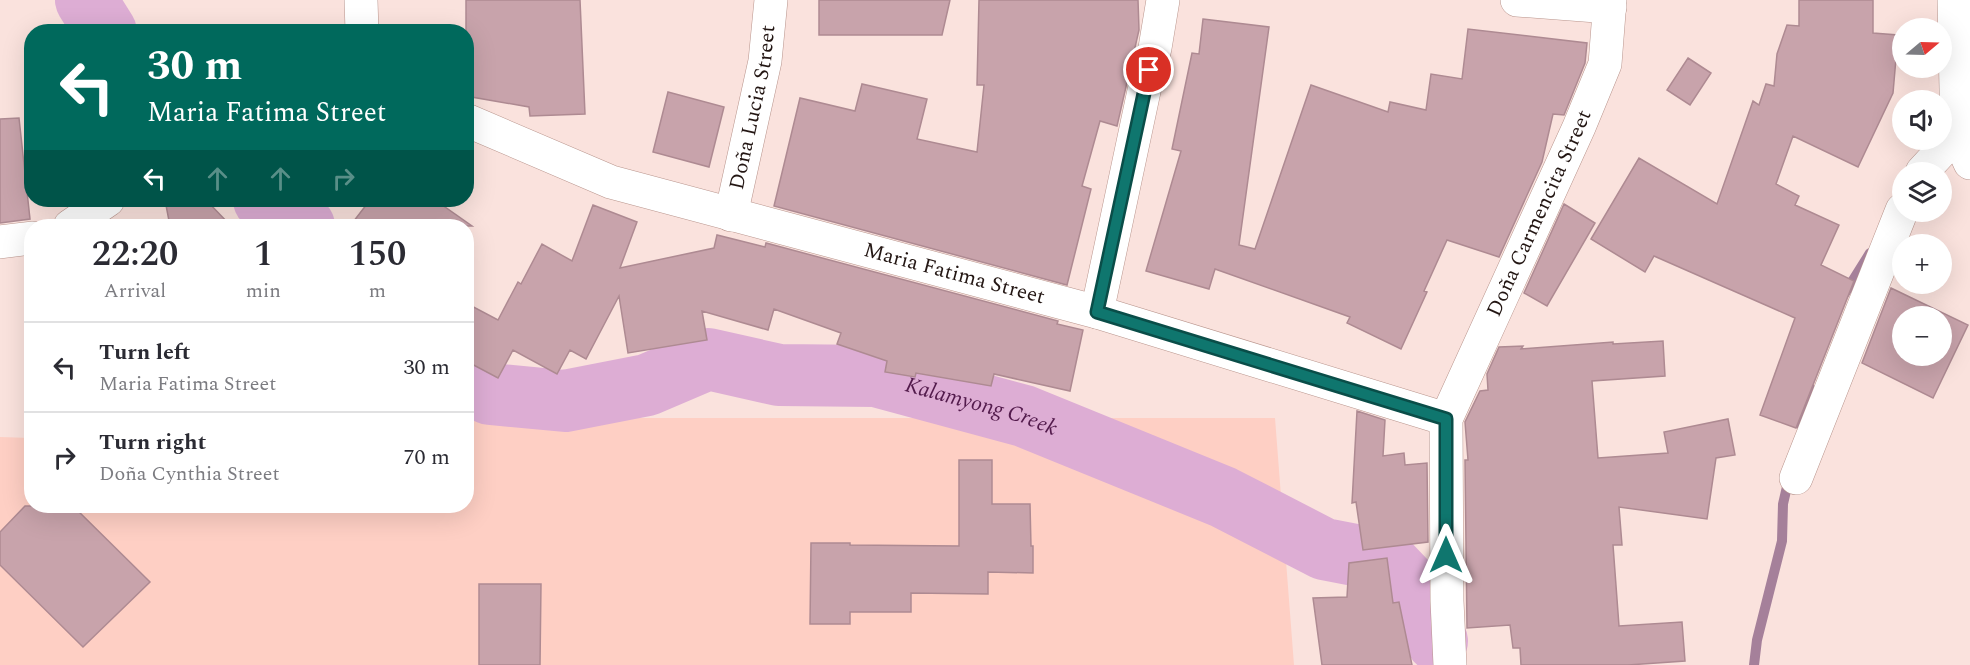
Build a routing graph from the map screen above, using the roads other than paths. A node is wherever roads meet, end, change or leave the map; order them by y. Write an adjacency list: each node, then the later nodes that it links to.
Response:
1 (361, 0): 7 (street)
2 (771, 0): 12 (street, Doña Lucia Street)
3 (1163, 0): 17 (street)
4 (1518, 0): 6 (street)
5 (1954, 0): 9 (street)
6 (1610, 4): 18 (street, Doña Carmencita Street)
7 (362, 24)
8 (474, 123): 12 (street, Maria Fatima Street)
9 (1964, 149): 10 (street)
10 (1940, 162)
11 (98, 207): 13 (street)
12 (731, 214): 17 (street, Maria Fatima Street)
13 (80, 219)
14 (1897, 222): 19 (street)
15 (24, 239): 16 (street)
16 (0, 242)
17 (1097, 312): 18 (street, Maria Fatima Street)
18 (1446, 419): 20 (street)
19 (1796, 478)
20 (1450, 665)

